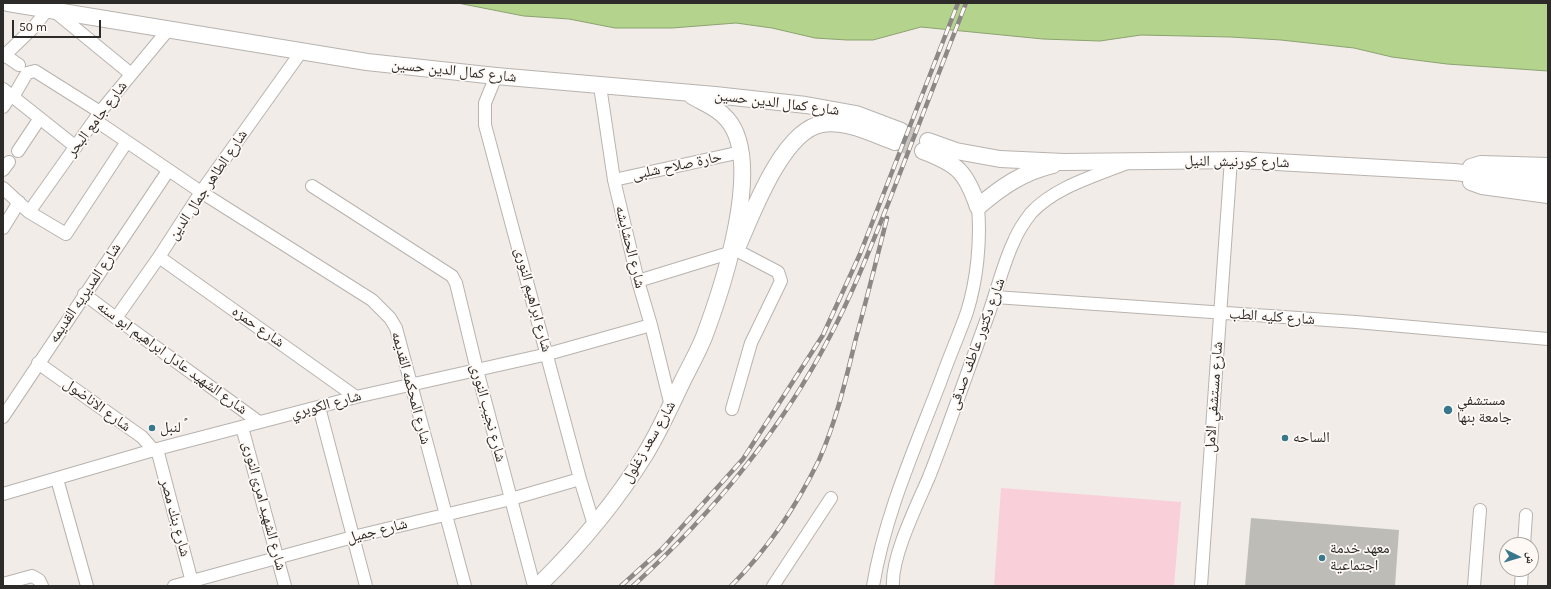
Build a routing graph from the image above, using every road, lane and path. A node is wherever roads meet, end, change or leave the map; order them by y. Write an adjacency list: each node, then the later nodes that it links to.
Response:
1 (8, 3): 2 (main road, شارع كمال الدين حسين)
2 (50, 9): 3 (main road, شارع كمال الدين حسين); 5 (street); 7 (street)
3 (168, 30): 4 (main road, شارع كمال الدين حسين); 7 (street, شارع جامع البحر)
4 (301, 52): 8 (main road, شارع كمال الدين حسين); 31 (street, شارع الطاهر جمال الدين)
5 (4, 55): 6 (street)
6 (19, 65)
7 (131, 74): 13 (street, شارع جامع البحر)
8 (496, 76): 9 (main road, شارع كمال الدين حسين); 46 (street, شارع ابراهيم النورى)
9 (600, 86): 10 (main road, شارع كمال الدين حسين); 27 (street, شارع الحشايشه)
10 (687, 93): 15 (main road, شارع كمال الدين حسين); 20 (main road, شارع سعد زغلول)
11 (9, 94): 12 (street, شارع المحكمه القديمه); 13 (street, شارع المحكمه القديمه); 14 (street)
12 (3, 107)
13 (98, 116): 16 (street, شارع المحكمه القديمه); 18 (street, شارع جامع البحر)
14 (40, 118): 18 (street); 19 (street)
15 (898, 136): 37 (main road, شارع سعد زغلول)
16 (126, 143): 25 (street, شارع المحكمه القديمه); 35 (street)
17 (926, 146): 23 (main road, شارع كورنيش النيل); 34 (main road, شارع دكتور عاطف صدقى)
18 (76, 147): 35 (street, شارع جامع البحر)
19 (18, 151)
20 (741, 152): 27 (street, حارة صلاح شلبى); 37 (main road, شارع سعد زغلول)
21 (1231, 160): 22 (main road, شارع كورنيش النيل); 26 (main road, شارع كورنيش النيل); 42 (street, شارع مستشفي الامل)
22 (1132, 161): 23 (main road, شارع كورنيش النيل); 41 (street, شارع دكتور عاطف صدقى)
23 (1064, 162): 34 (main road)
24 (1548, 166): 26 (main road)
25 (168, 171): 31 (street, شارع المحكمه القديمه); 40 (street, شارع المديريه القديمه)
26 (1454, 172): 28 (main road, شارع كورنيش النيل); 32 (main road)
27 (614, 180): 39 (street, شارع الحشايشه)
28 (1548, 182)
29 (312, 186): 48 (street, شارع نجيب النورى)
30 (3, 188): 33 (street)
31 (201, 192): 38 (street, شارع الطاهر جمال الدين); 49 (street, شارع المحكمه القديمه)
32 (1548, 195)
33 (18, 202): 35 (street); 36 (street)
34 (978, 207): 70 (street, شارع دكتور عاطف صدقى)
35 (29, 212)
36 (3, 228)
37 (733, 252): 39 (street); 52 (main road, شارع سعد زغلول); 54 (street)
38 (159, 257): 43 (street, شارع الطاهر جمال الدين); 50 (street, شارع حمزه)
39 (638, 281): 44 (street, شارع الحشايشه)
40 (84, 294): 43 (street, شارع الشهيد عادل ابراهيم ابو سنه); 47 (street, شارع المديريه القديمه)
41 (995, 297): 42 (street, شارع كليه الطب); 72 (street, شارع دكتور عاطف صدقى)
42 (1221, 313): 45 (street, شارع كليه الطب); 86 (street, شارع مستشفي الامل)
43 (116, 318): 56 (street, شارع الشهيد عادل ابراهيم ابو سنه)
44 (651, 325): 46 (street, شارع الكوبري); 52 (street, شارع الحشايشه)
45 (1548, 339)
46 (548, 354): 48 (street, شارع الكوبري); 60 (street, شارع ابراهيم النورى)
47 (38, 363): 51 (street, شارع المديريه القديمه); 58 (street, شارع الاناضول)
48 (477, 370): 49 (street, شارع الكوبري); 63 (street, شارع نجيب النورى)
49 (412, 384): 50 (street, شارع الكوبري); 65 (street, شارع المحكمه القديمه)
50 (356, 397): 53 (street, شارع الكوبري)
51 (7, 400): 55 (street, شارع المديريه القديمه)
52 (671, 406): 67 (main road, شارع سعد زغلول)
53 (319, 407): 56 (street, شارع الكوبري); 68 (street)
54 (732, 409)
55 (3, 417)
56 (260, 422): 57 (street, شارع الكوبري)
57 (242, 427): 58 (street, شارع الكوبري); 71 (street, شارع الشهيد امرئ النورى)
58 (154, 450): 59 (street, شارع الكوبري); 73 (street, شارع بنك مصر)
59 (58, 478): 61 (street, شارع الكوبري); 76 (street)
60 (580, 479): 63 (street, شارع جميل); 67 (street, شارع ابراهيم النورى)
61 (3, 494)
62 (831, 498): 83 (street)
63 (511, 499): 65 (street, شارع جميل); 81 (street, شارع نجيب النورى)
64 (1480, 510): 87 (street)
65 (444, 514): 68 (street, شارع جميل); 80 (street, شارع المحكمه القديمه)
66 (1526, 515): 69 (street)
67 (594, 525): 82 (main road, شارع سعد زغلول)
68 (353, 536): 71 (street, شارع جميل); 79 (street)
69 (1525, 537)
70 (879, 554): 72 (street); 84 (street, شارع دكتور عاطف صدقى)
71 (277, 557): 73 (street, شارع جميل); 78 (street, شارع الشهيد امرئ النورى)
72 (896, 564): 85 (street, شارع دكتور عاطف صدقى)
73 (192, 583): 77 (street, شارع جميل)
74 (3, 584): 75 (street)
75 (42, 586)
76 (87, 586)
77 (174, 586)
78 (285, 586)
79 (366, 586)
80 (464, 586)
81 (534, 586)
82 (538, 586)
83 (773, 586)
84 (873, 586)
85 (893, 586)
86 (1201, 586)
87 (1474, 586)

